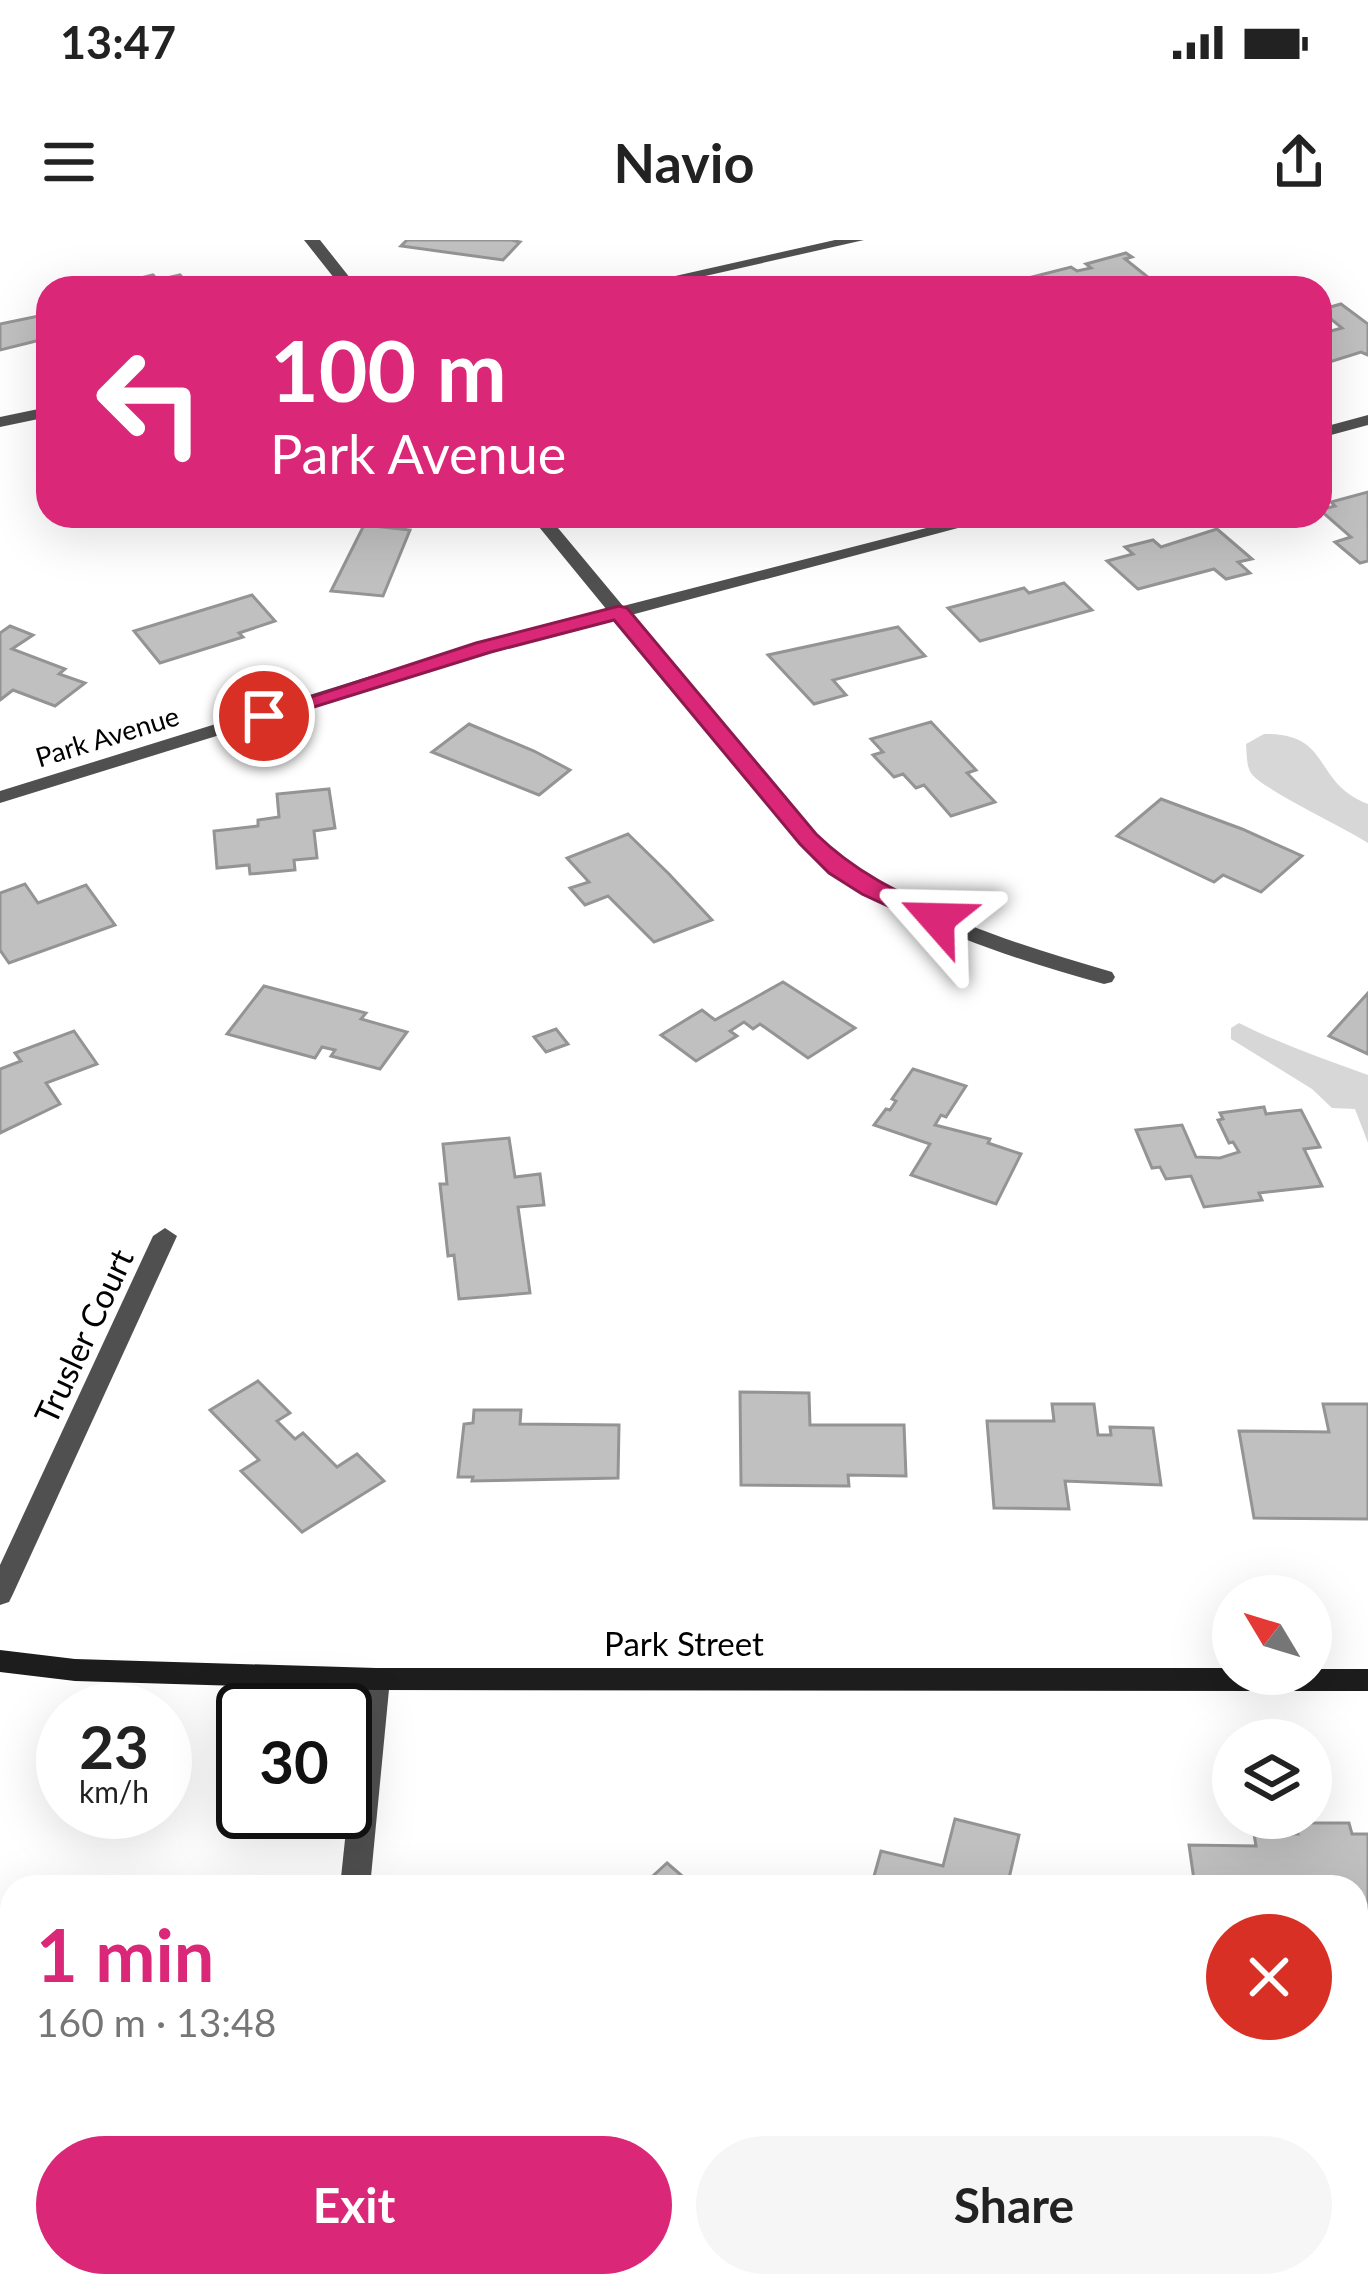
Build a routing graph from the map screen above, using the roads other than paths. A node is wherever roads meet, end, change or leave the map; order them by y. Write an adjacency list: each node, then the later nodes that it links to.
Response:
1 (312, 240): 3 (street)
2 (856, 240): 4 (street)
3 (340, 276)
4 (686, 276)
5 (36, 414): 7 (street)
6 (1368, 420): 8 (street)
7 (0, 422)
8 (1332, 430)
9 (549, 528): 11 (street)
10 (947, 528): 11 (street, Park Avenue)
11 (619, 612): 12 (street, Park Avenue); 13 (street)
12 (0, 797)
13 (1104, 977)
14 (165, 1236): 15 (street, Trusler Court)
15 (0, 1594)
16 (0, 1661): 17 (street, Park Street)
17 (376, 1679): 18 (street, Park Street); 19 (street)
18 (1368, 1680)
19 (356, 1875)

